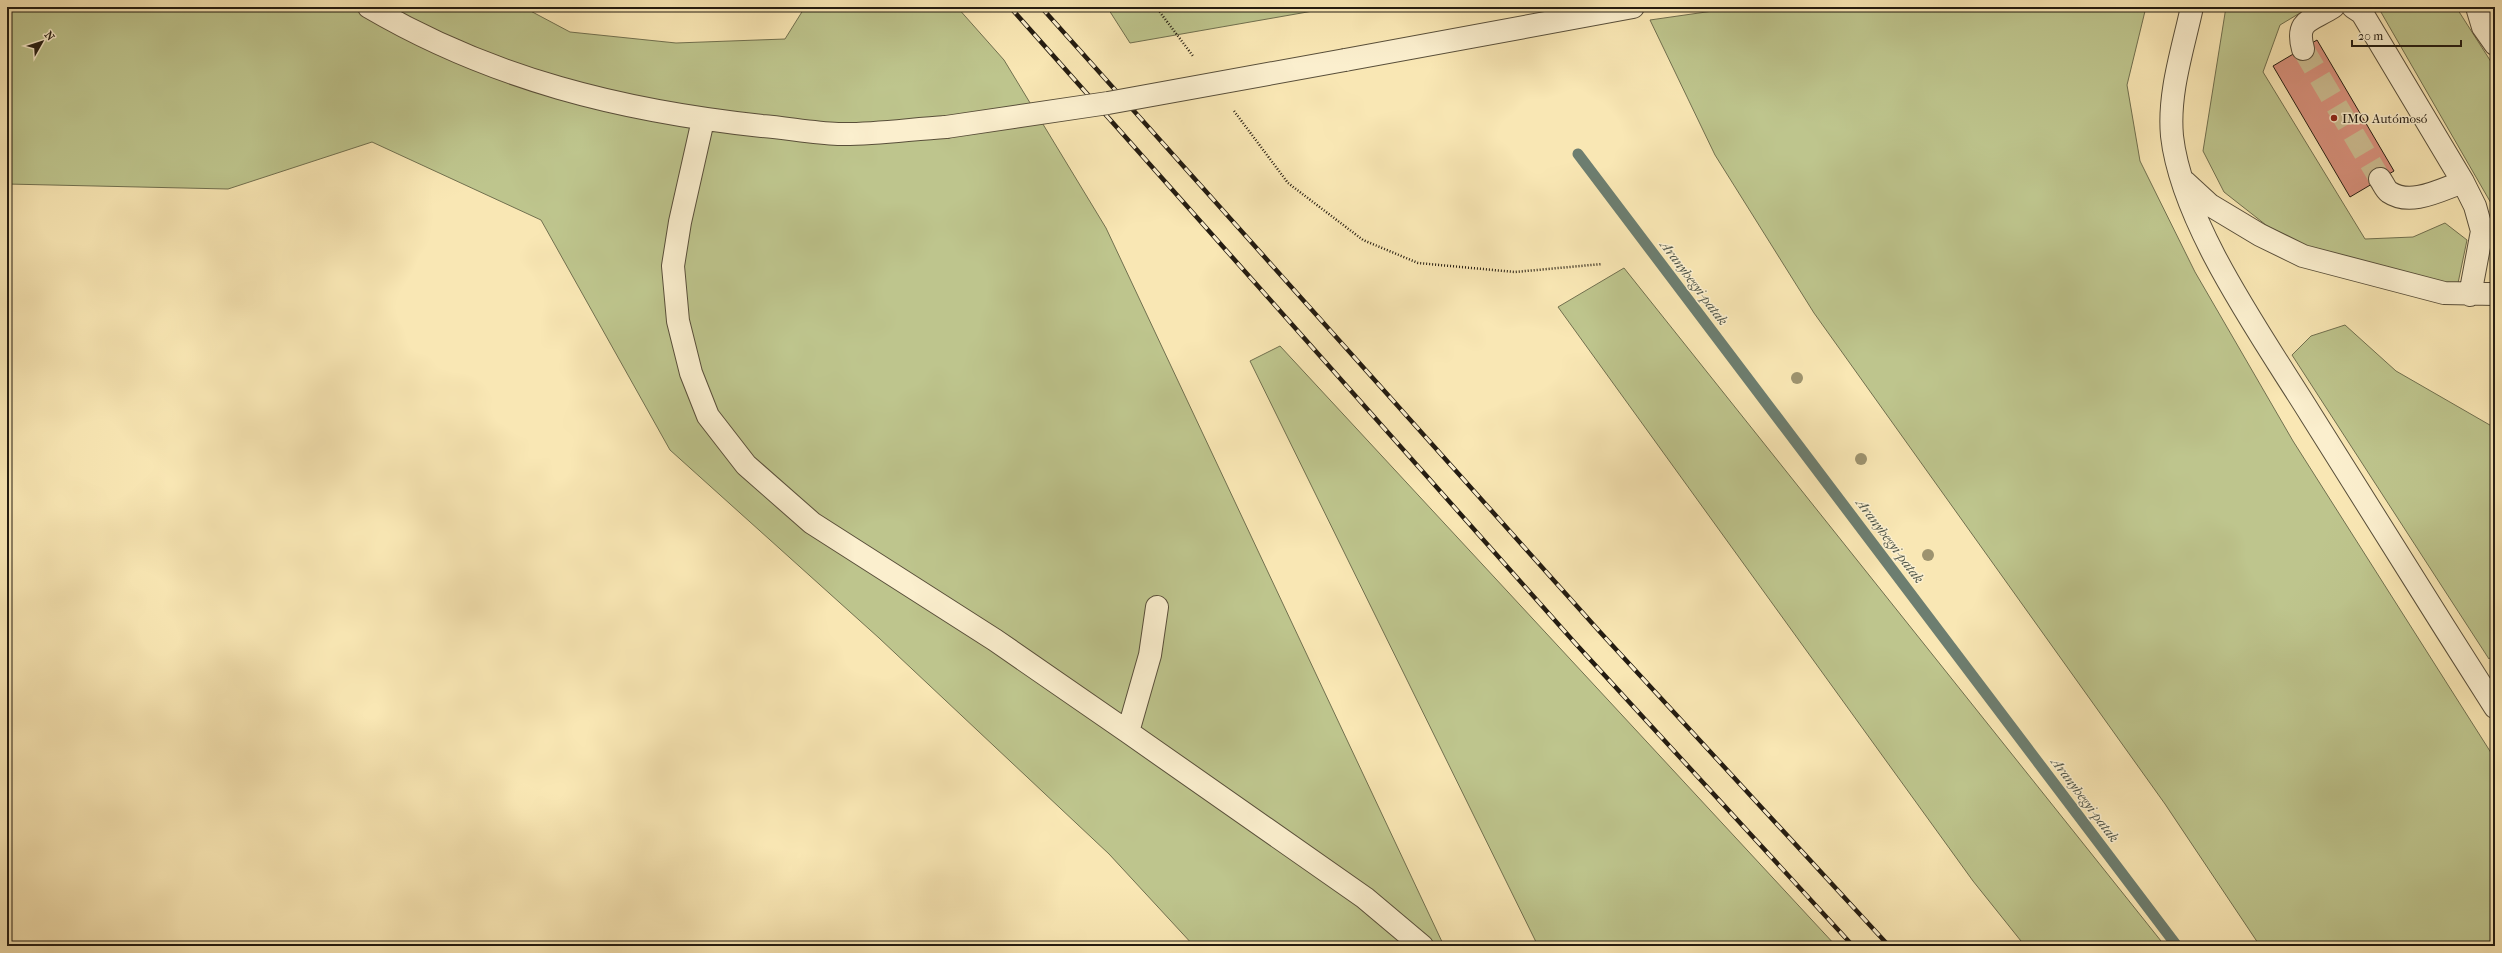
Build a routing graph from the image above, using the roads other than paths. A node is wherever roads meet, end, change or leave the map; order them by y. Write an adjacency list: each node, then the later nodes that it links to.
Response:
1 (369, 7): 9 (street)
2 (1633, 7): 9 (street, bridge)
3 (2192, 7): 10 (street)
4 (2333, 7): 8 (street)
5 (2477, 7): 7 (street)
6 (2357, 10): 12 (street)
7 (2495, 44)
8 (2303, 49)
9 (703, 120): 17 (street)
10 (2181, 179): 14 (street); 16 (street)
11 (2380, 179): 12 (street)
12 (2463, 182): 14 (street)
13 (2495, 294): 14 (street)
14 (2470, 295)
15 (1157, 606): 17 (street)
16 (2495, 707)
17 (1128, 732): 18 (street)
18 (1422, 946)

